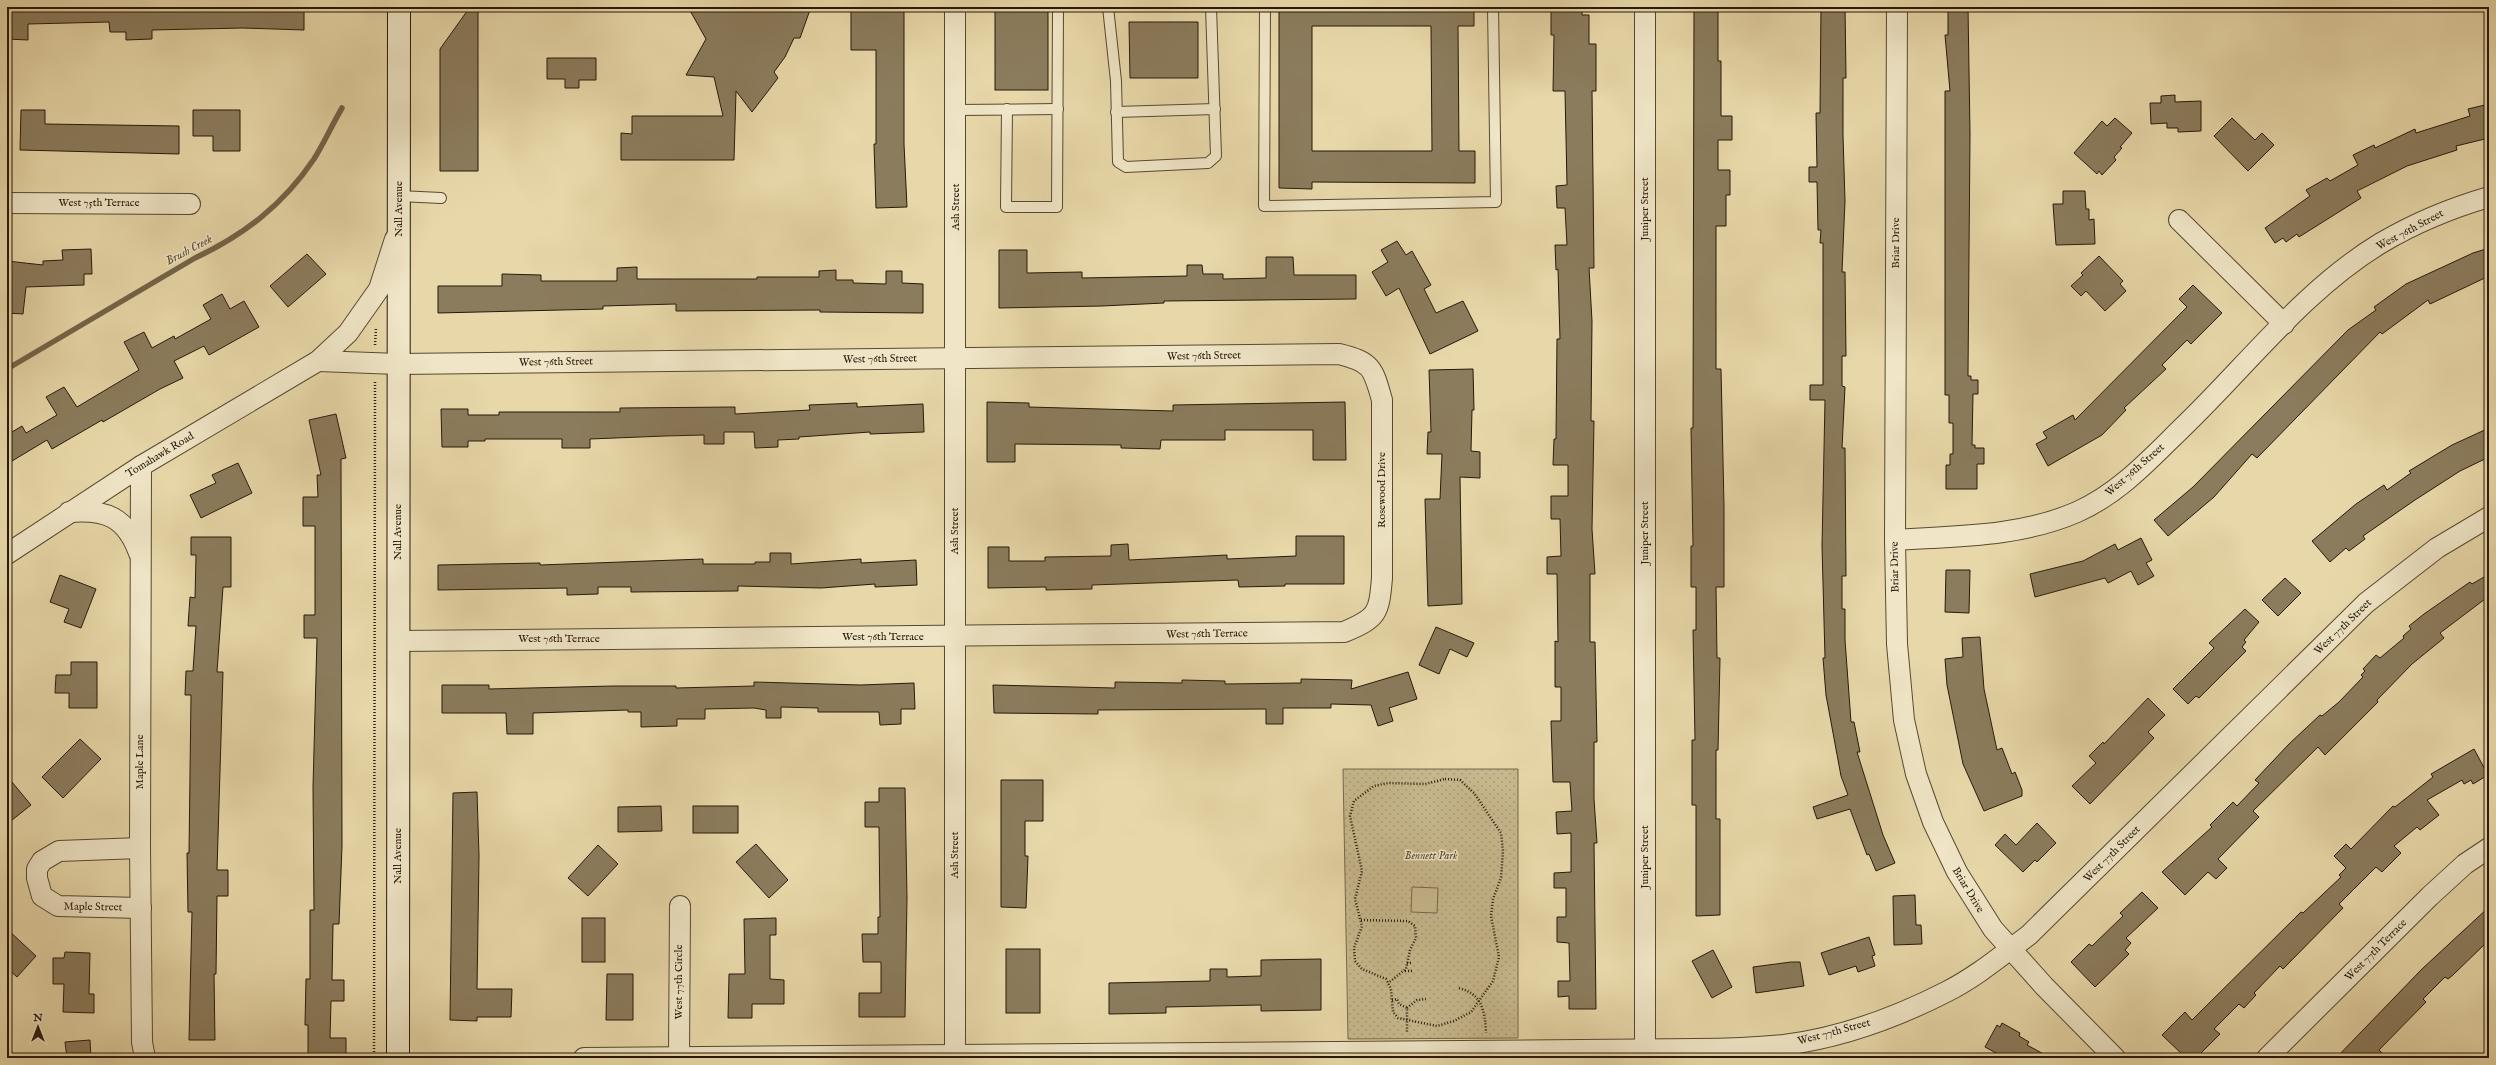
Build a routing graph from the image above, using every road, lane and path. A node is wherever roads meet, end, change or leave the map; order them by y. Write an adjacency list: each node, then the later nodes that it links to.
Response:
1 (399, 7): 15 (main road, Nall Avenue)
2 (955, 7): 13 (street, Ash Street)
3 (1058, 7): 11 (lane)
4 (1108, 7): 14 (lane)
5 (1211, 7): 12 (lane)
6 (1265, 7): 7 (lane)
7 (1493, 7)
8 (1645, 7): 56 (street, Juniper Street)
9 (1897, 7): 31 (street, Briar Drive)
10 (1006, 109): 11 (lane); 11 (lane); 13 (lane)
11 (1058, 109)
12 (1215, 109): 14 (lane); 14 (lane)
13 (955, 110): 23 (street, Ash Street)
14 (1116, 112)
15 (399, 196): 17 (lane); 21 (main road, Nall Avenue)
16 (2489, 197): 22 (street, West 76th Street)
17 (441, 198)
18 (7, 203): 19 (street, West 75th Terrace)
19 (190, 204)
20 (2179, 220): 22 (street)
21 (399, 226): 25 (street, Tomahawk Road); 26 (main road, Nall Avenue)
22 (2284, 324): 31 (street, West 76th Street)
23 (956, 358): 24 (street, West 76th Street); 26 (street, West 76th Street); 35 (street, Ash Street)
24 (1360, 360): 34 (street, Rosewood Drive)
25 (318, 361): 26 (street); 28 (street, Tomahawk Road)
26 (398, 364): 36 (main road, Nall Avenue)
27 (375, 377): 61 (path)
28 (141, 466): 29 (street, Tomahawk Road); 33 (street, Maple Lane)
29 (68, 512): 32 (street, Tomahawk Road); 33 (street)
30 (2489, 517): 42 (street, West 77th Street)
31 (1895, 540): 42 (street, Briar Drive)
32 (7, 554)
33 (141, 559): 37 (street, Maple Lane)
34 (1366, 623): 35 (street, West 76th Terrace)
35 (955, 636): 36 (street, West 76th Terrace); 57 (street, Ash Street)
36 (398, 641): 62 (main road, Nall Avenue)
37 (140, 848): 40 (street, Maple Lane); 40 (street, Maple Street)
38 (2489, 848): 65 (street, West 77th Terrace)
39 (680, 906): 59 (street, West 77th Circle)
40 (141, 908): 60 (street, Maple Lane)
41 (1361, 920): 43 (path); 47 (path); 51 (path)
42 (2010, 949): 56 (street, West 77th Street); 64 (street, Briar Drive)
43 (1407, 963): 44 (path); 45 (path)
44 (1412, 963)
45 (1405, 971): 46 (path); 47 (path)
46 (1412, 971)
47 (1388, 983): 50 (path)
48 (1460, 988): 51 (path)
49 (1426, 999): 52 (path)
50 (1392, 1000): 52 (path); 53 (path)
51 (1480, 1001): 53 (path); 55 (path)
52 (1407, 1008): 53 (path)
53 (1407, 1020): 54 (path)
54 (1407, 1035)
55 (1486, 1037)
56 (1645, 1053): 58 (street, West 77th Street)
57 (955, 1054): 58 (street, West 77th Street); 59 (street, West 77th Street)
58 (1450, 1055)
59 (679, 1057): 63 (street, West 77th Street)
60 (145, 1058)
61 (374, 1058)
62 (398, 1058)
63 (584, 1058)
64 (2115, 1058)
65 (2267, 1058)

